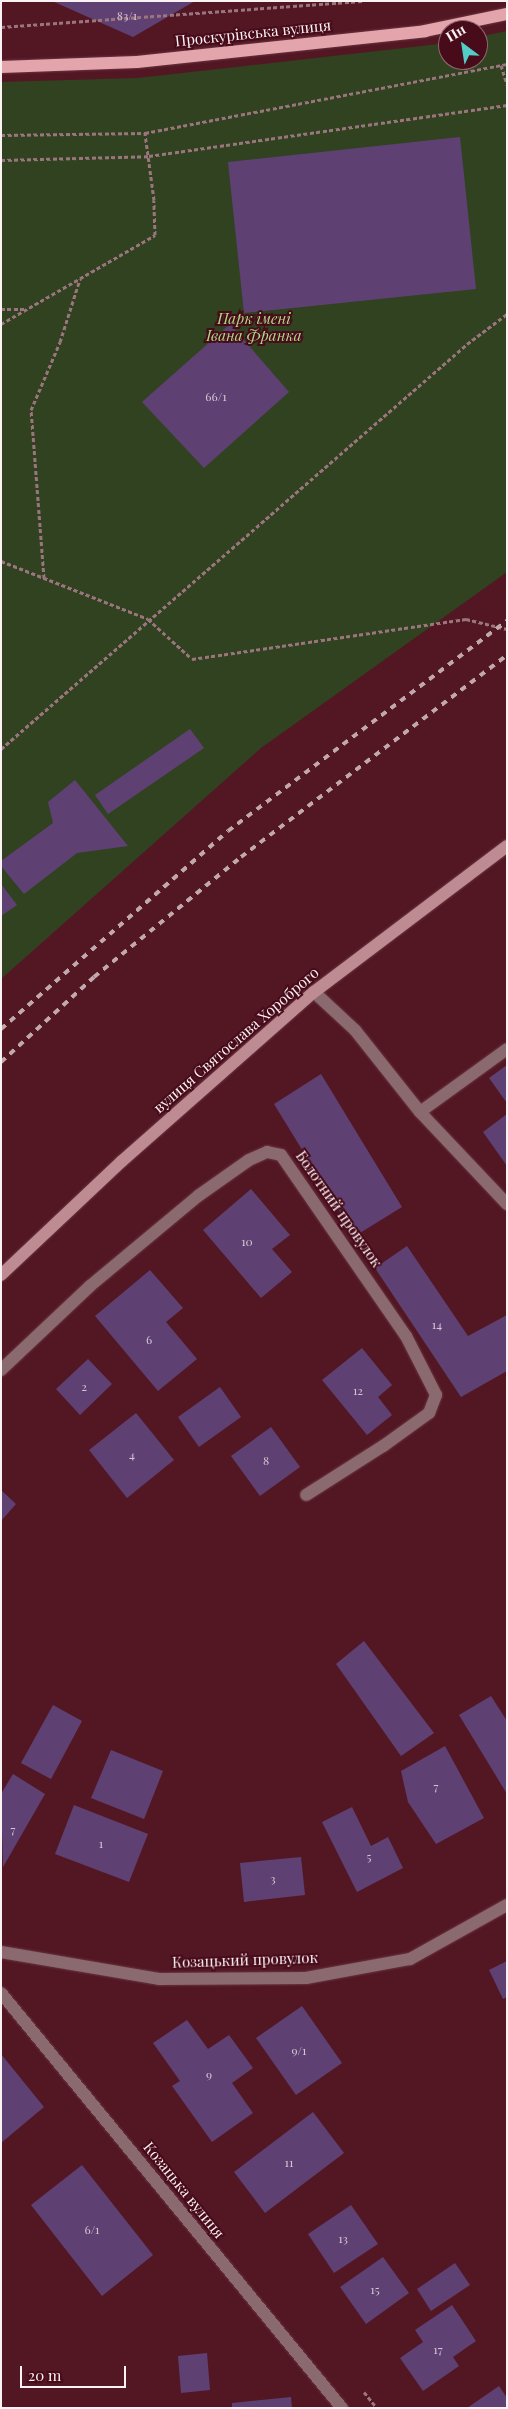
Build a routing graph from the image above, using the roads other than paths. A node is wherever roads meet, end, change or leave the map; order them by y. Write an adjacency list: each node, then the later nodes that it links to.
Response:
1 (507, 14): 2 (main road, Проскурівська вулиця)
2 (1, 67)
3 (507, 846): 4 (main road, вулиця Святослава Хороброго)
4 (314, 992): 6 (street); 8 (main road, вулиця Святослава Хороброго)
5 (507, 1049): 6 (street)
6 (420, 1112): 7 (street)
7 (507, 1204)
8 (1, 1275)
9 (1, 1370): 10 (street, Болотний провулок)
10 (306, 1495)
11 (507, 1905): 12 (street, Козацький провулок)
12 (1, 1952)
13 (1, 1993): 14 (street, Козацька вулиця)
14 (342, 2408)

